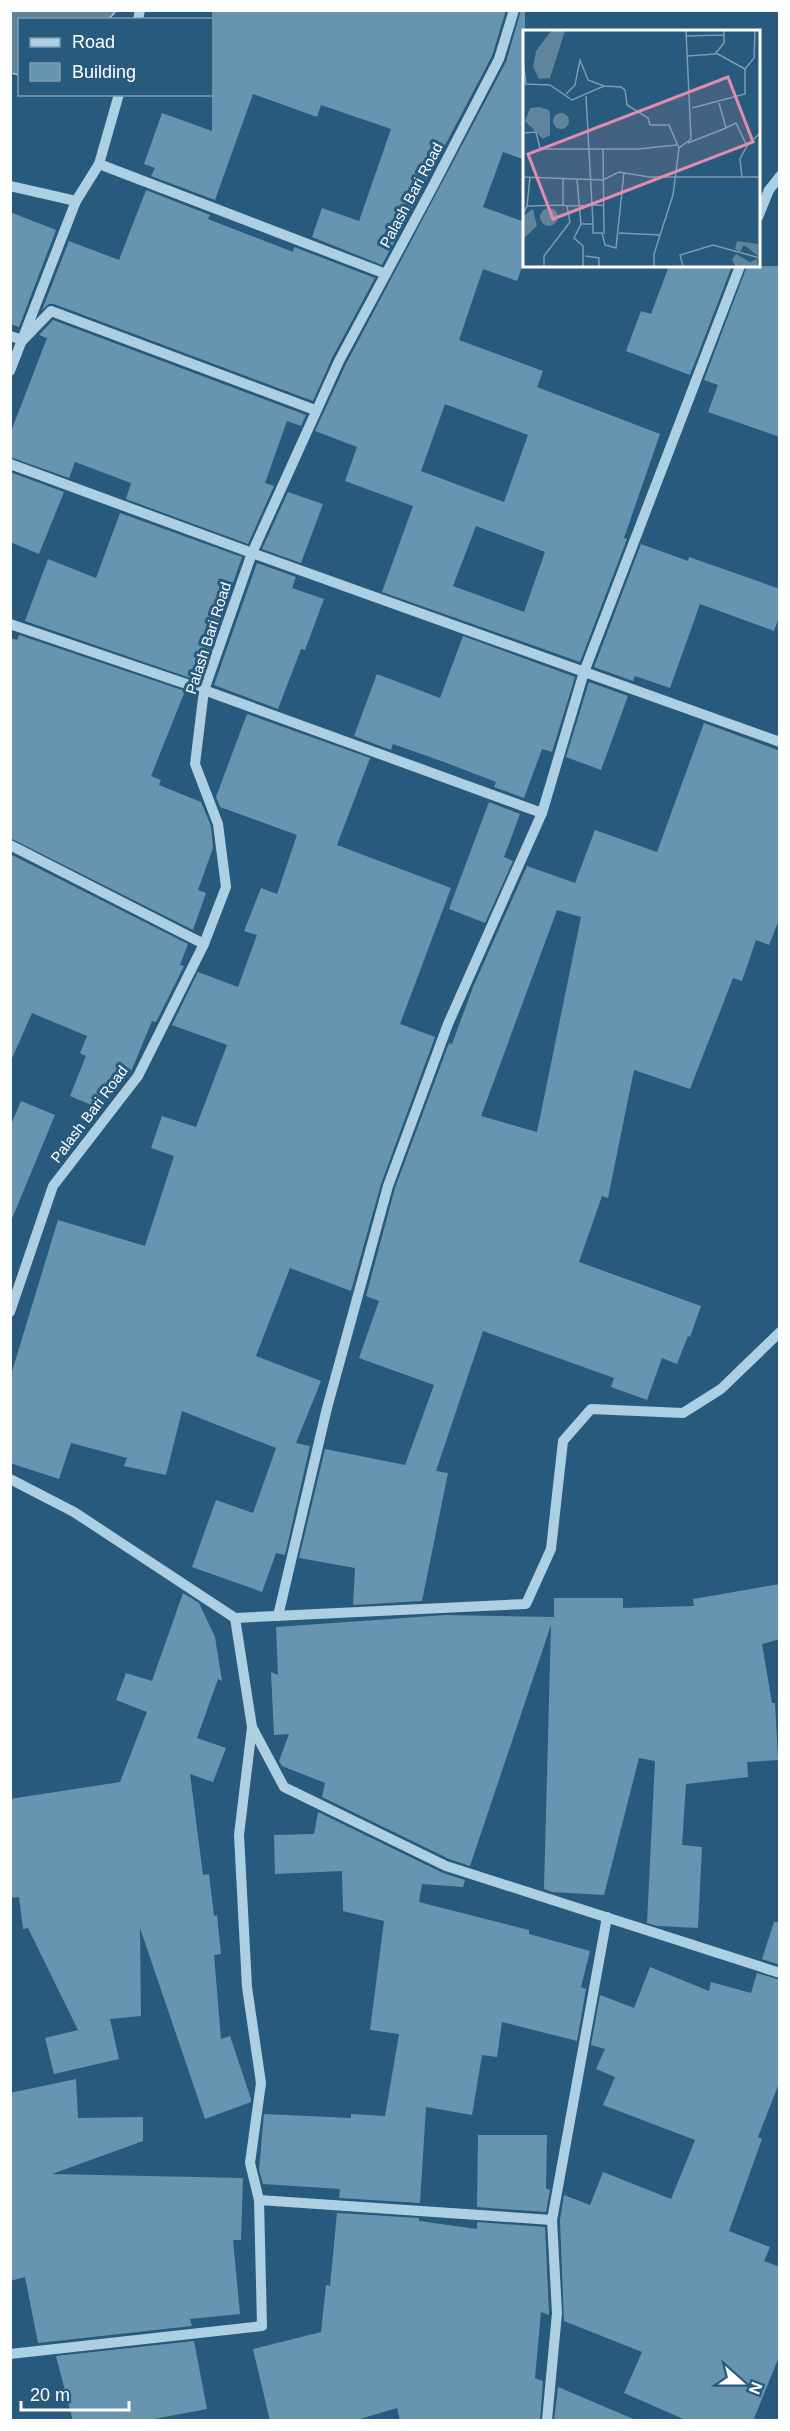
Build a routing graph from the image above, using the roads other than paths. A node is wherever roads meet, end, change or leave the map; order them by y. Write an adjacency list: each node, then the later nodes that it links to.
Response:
1 (514, 10): 9 (street, Palash Bari Road)
2 (117, 96): 3 (street)
3 (99, 164): 6 (street); 9 (street)
4 (780, 176): 7 (street)
5 (10, 186): 6 (street)
6 (76, 201): 11 (street)
7 (760, 214)
8 (740, 267): 17 (street)
9 (386, 274): 13 (street, Palash Bari Road)
10 (10, 336): 11 (street)
11 (23, 340): 12 (street); 13 (street)
12 (10, 371)
13 (315, 410): 15 (street, Palash Bari Road)
14 (10, 464): 15 (street)
15 (252, 553): 17 (street); 18 (street, Palash Bari Road)
16 (10, 624): 18 (street)
17 (584, 672): 19 (street); 20 (street)
18 (204, 690): 20 (street); 22 (street, Palash Bari Road)
19 (780, 742)
20 (542, 813): 26 (street)
21 (10, 845): 22 (street)
22 (204, 944): 23 (street, Palash Bari Road)
23 (10, 1312)
24 (780, 1332): 26 (street)
25 (10, 1479): 27 (street)
26 (278, 1616): 27 (street)
27 (236, 1618): 28 (street)
28 (252, 1727): 29 (street); 31 (street)
29 (607, 1917): 30 (street); 32 (street)
30 (780, 1973)
31 (259, 2200): 32 (street); 33 (street)
32 (552, 2220): 34 (street)
33 (10, 2354)
34 (547, 2421)

